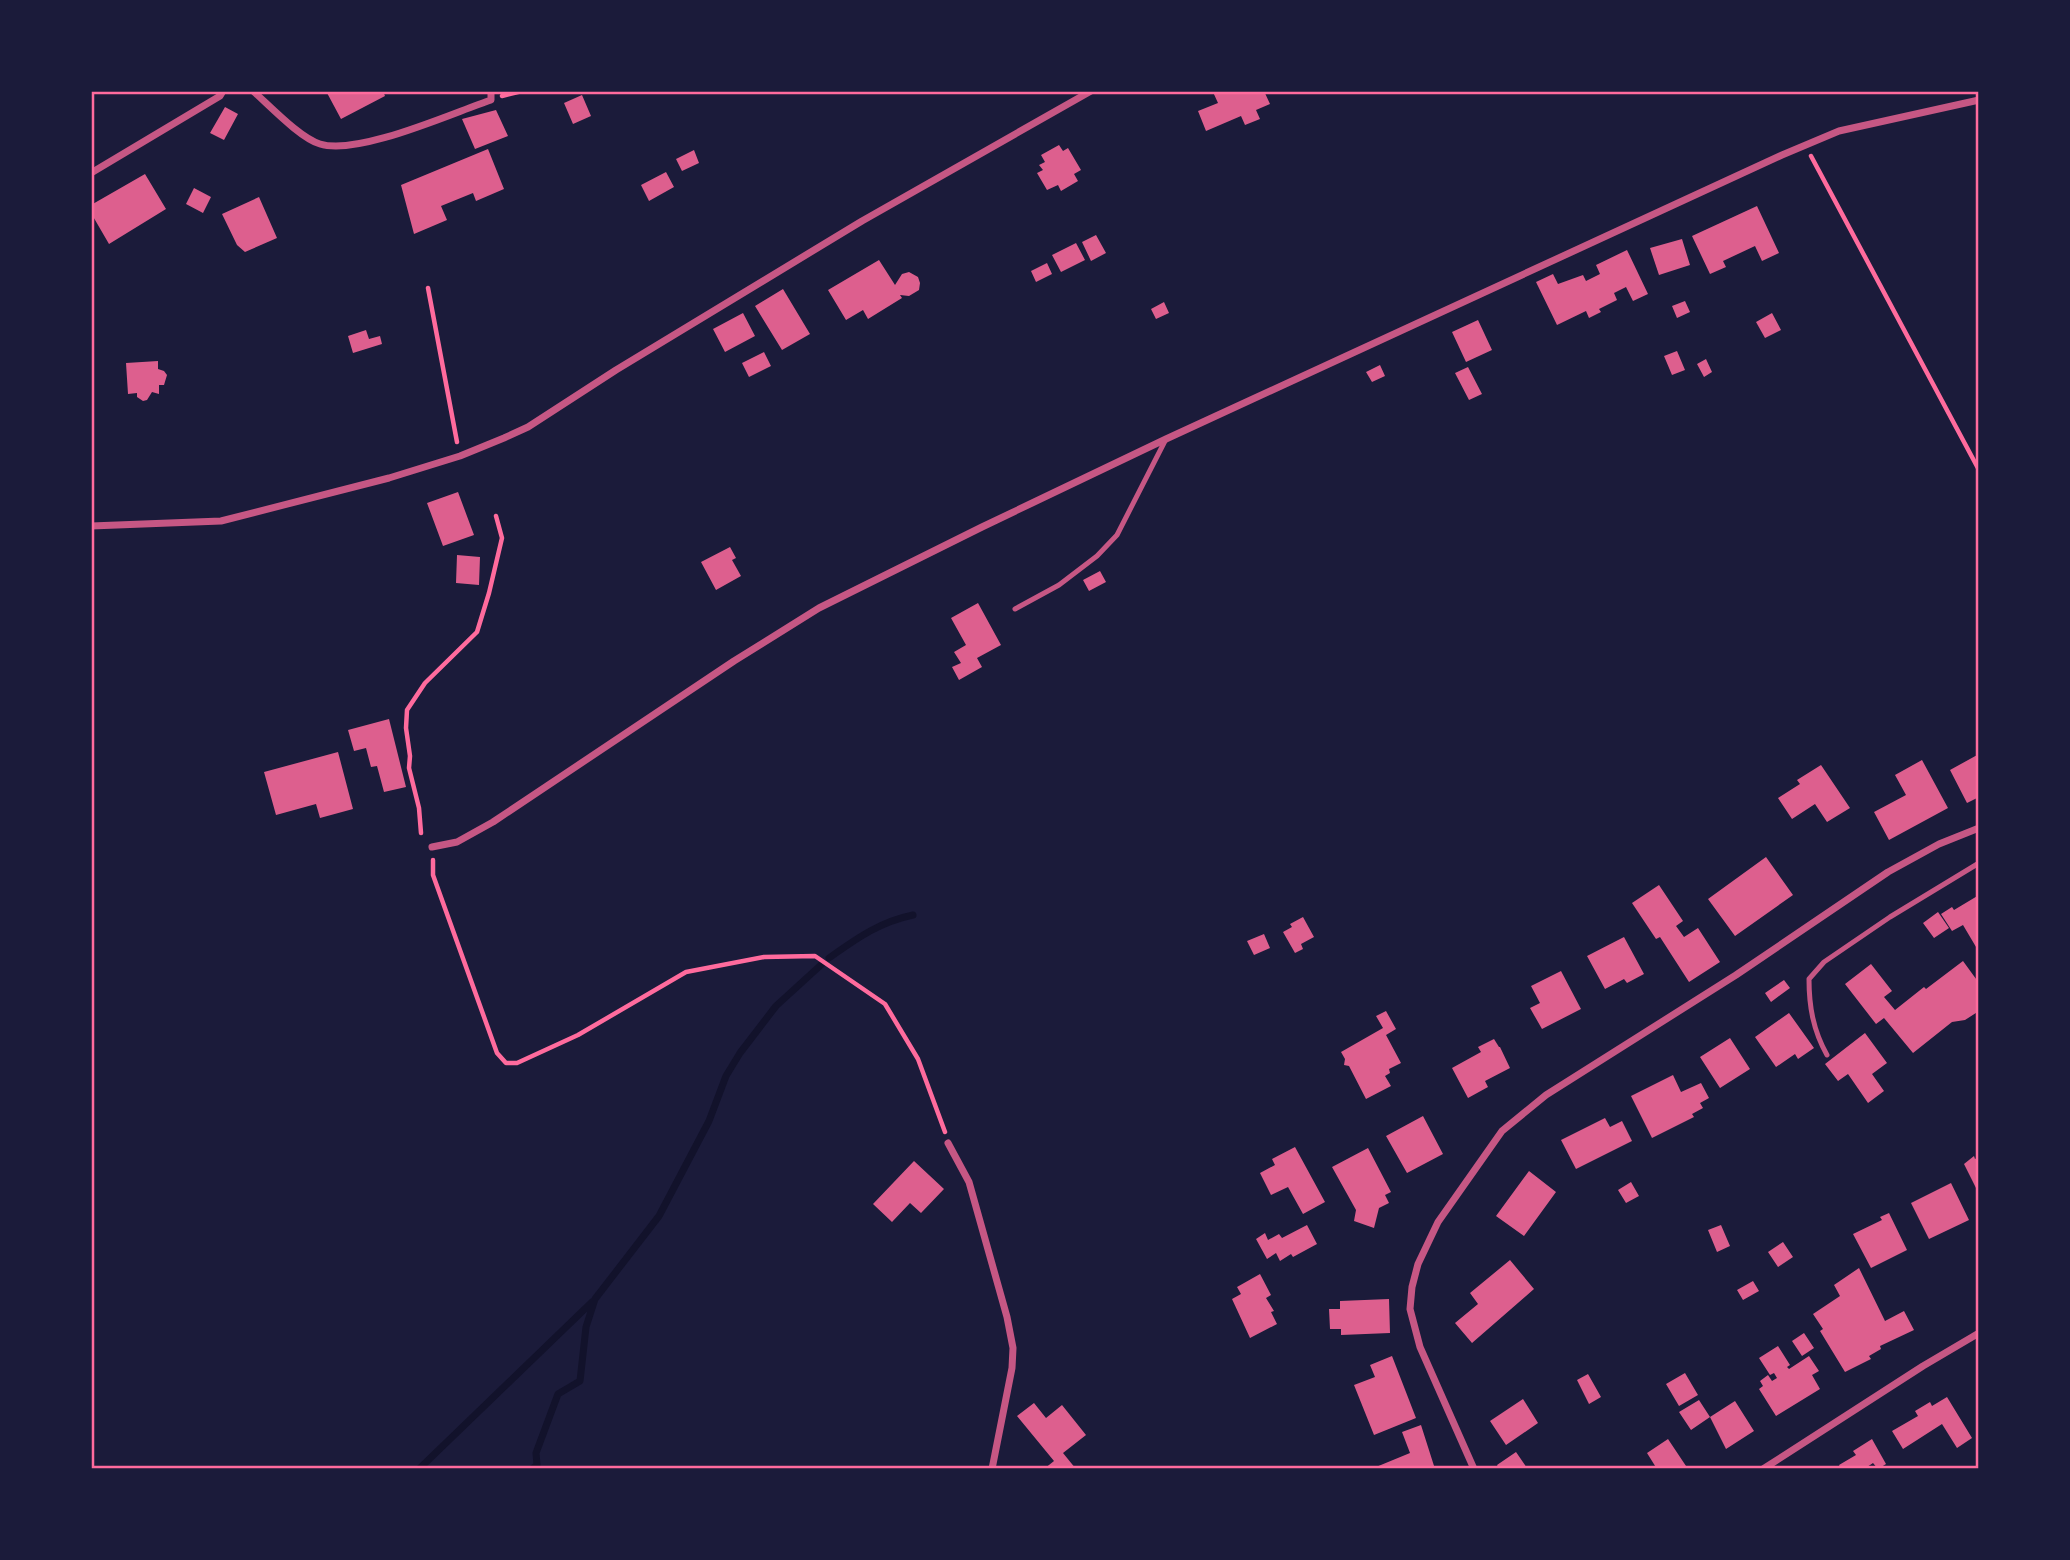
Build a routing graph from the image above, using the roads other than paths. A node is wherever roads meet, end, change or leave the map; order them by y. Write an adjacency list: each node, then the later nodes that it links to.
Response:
1 (223, 91): 6 (street)
2 (253, 91): 3 (street)
3 (491, 91)
4 (1091, 91): 8 (street)
5 (1979, 100): 7 (street)
6 (91, 173)
7 (1166, 439): 9 (lane); 11 (street)
8 (91, 526)
9 (1015, 609)
10 (1979, 828): 17 (street)
11 (432, 847)
12 (1979, 863): 13 (lane)
13 (1827, 1055)
14 (948, 1143): 16 (street)
15 (1979, 1333): 18 (street)
16 (992, 1469)
17 (1474, 1469)
18 (1763, 1469)

